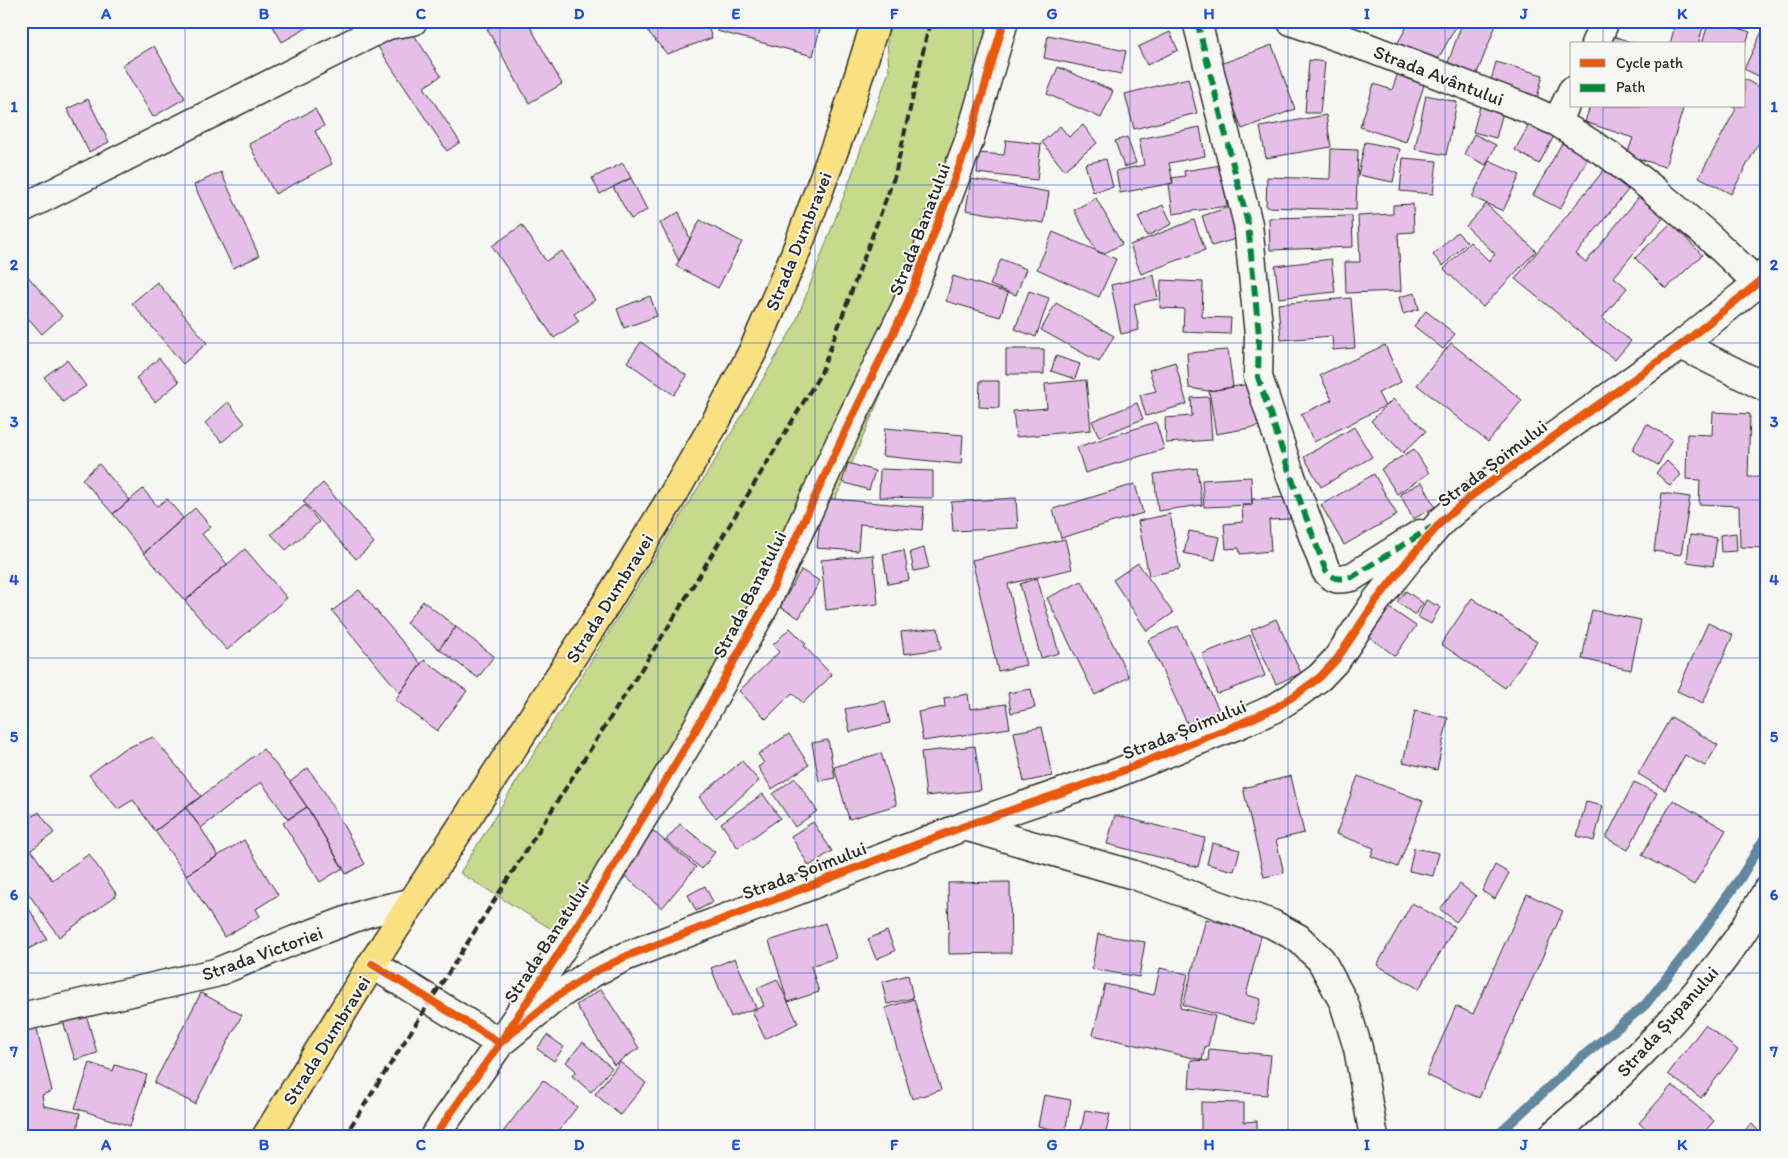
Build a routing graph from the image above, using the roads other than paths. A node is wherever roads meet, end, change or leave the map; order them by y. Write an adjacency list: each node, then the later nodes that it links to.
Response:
1 (413, 21): 10 (street)
2 (876, 21): 17 (main road, Strada Dumbravei)
3 (1004, 21): 20 (street, Strada Banatului)
4 (1197, 21): 14 (street)
5 (1291, 21): 9 (street, Strada Avântului)
6 (1606, 21): 7 (street)
7 (1596, 42)
8 (1570, 95): 9 (street)
9 (1557, 122): 11 (street, Strada Avântului)
10 (21, 209)
11 (1762, 277): 12 (street, Strada Șoimului)
12 (1681, 345): 13 (street); 14 (street, Strada Șoimului)
13 (1767, 388)
14 (1442, 520): 15 (street, Strada Șoimului)
15 (965, 826): 20 (street, Strada Șoimului); 23 (street)
16 (1767, 891): 24 (street, Strada Șupanului)
17 (413, 902): 18 (main road, Strada Dumbravei); 19 (street, Strada Victoriei)
18 (372, 964): 20 (street); 21 (main road, Strada Dumbravei)
19 (21, 1017)
20 (500, 1043): 22 (street, Strada Banatului)
21 (266, 1137)
22 (434, 1137)
23 (1374, 1137)
24 (1551, 1137)

